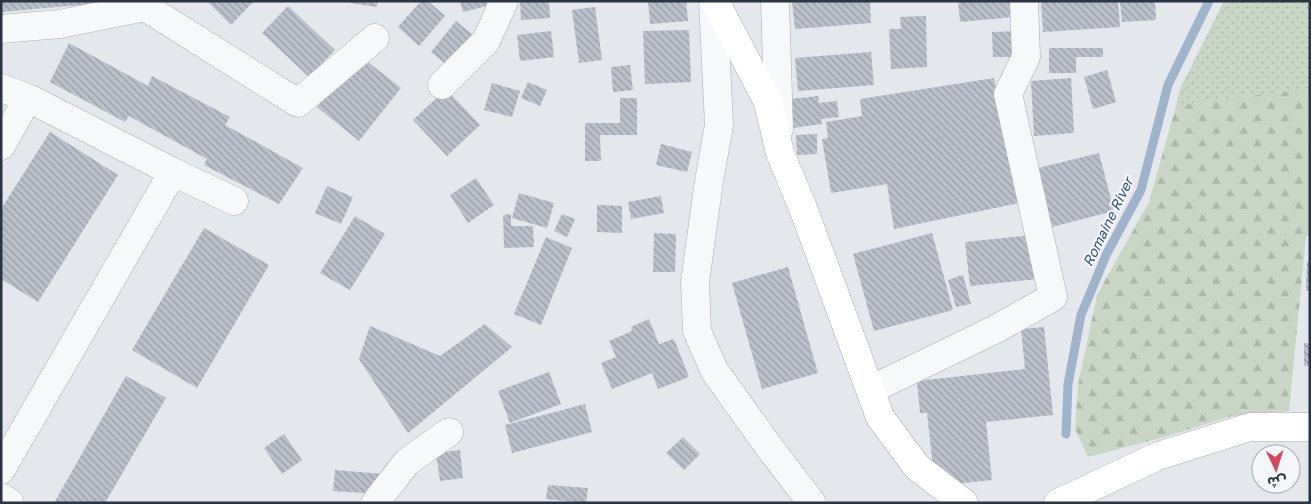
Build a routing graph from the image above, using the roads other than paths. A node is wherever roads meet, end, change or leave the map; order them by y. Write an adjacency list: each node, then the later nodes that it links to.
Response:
1 (504, 1): 7 (street)
2 (714, 1): 11 (main road); 21 (street)
3 (775, 1): 11 (street)
4 (1024, 1): 14 (street)
5 (1, 29): 6 (street)
6 (376, 38)
7 (442, 85)
8 (1, 88): 9 (street)
9 (28, 98): 10 (street); 12 (street)
10 (1, 146)
11 (780, 153): 14 (main road)
12 (173, 172): 13 (street); 17 (street)
13 (234, 201)
14 (870, 390): 22 (main road)
15 (1310, 427): 23 (main road)
16 (449, 432): 20 (street)
17 (1, 470)
18 (1, 497): 19 (street)
19 (10, 503)
20 (375, 503)
21 (812, 503)
22 (964, 503)
23 (1058, 503)

